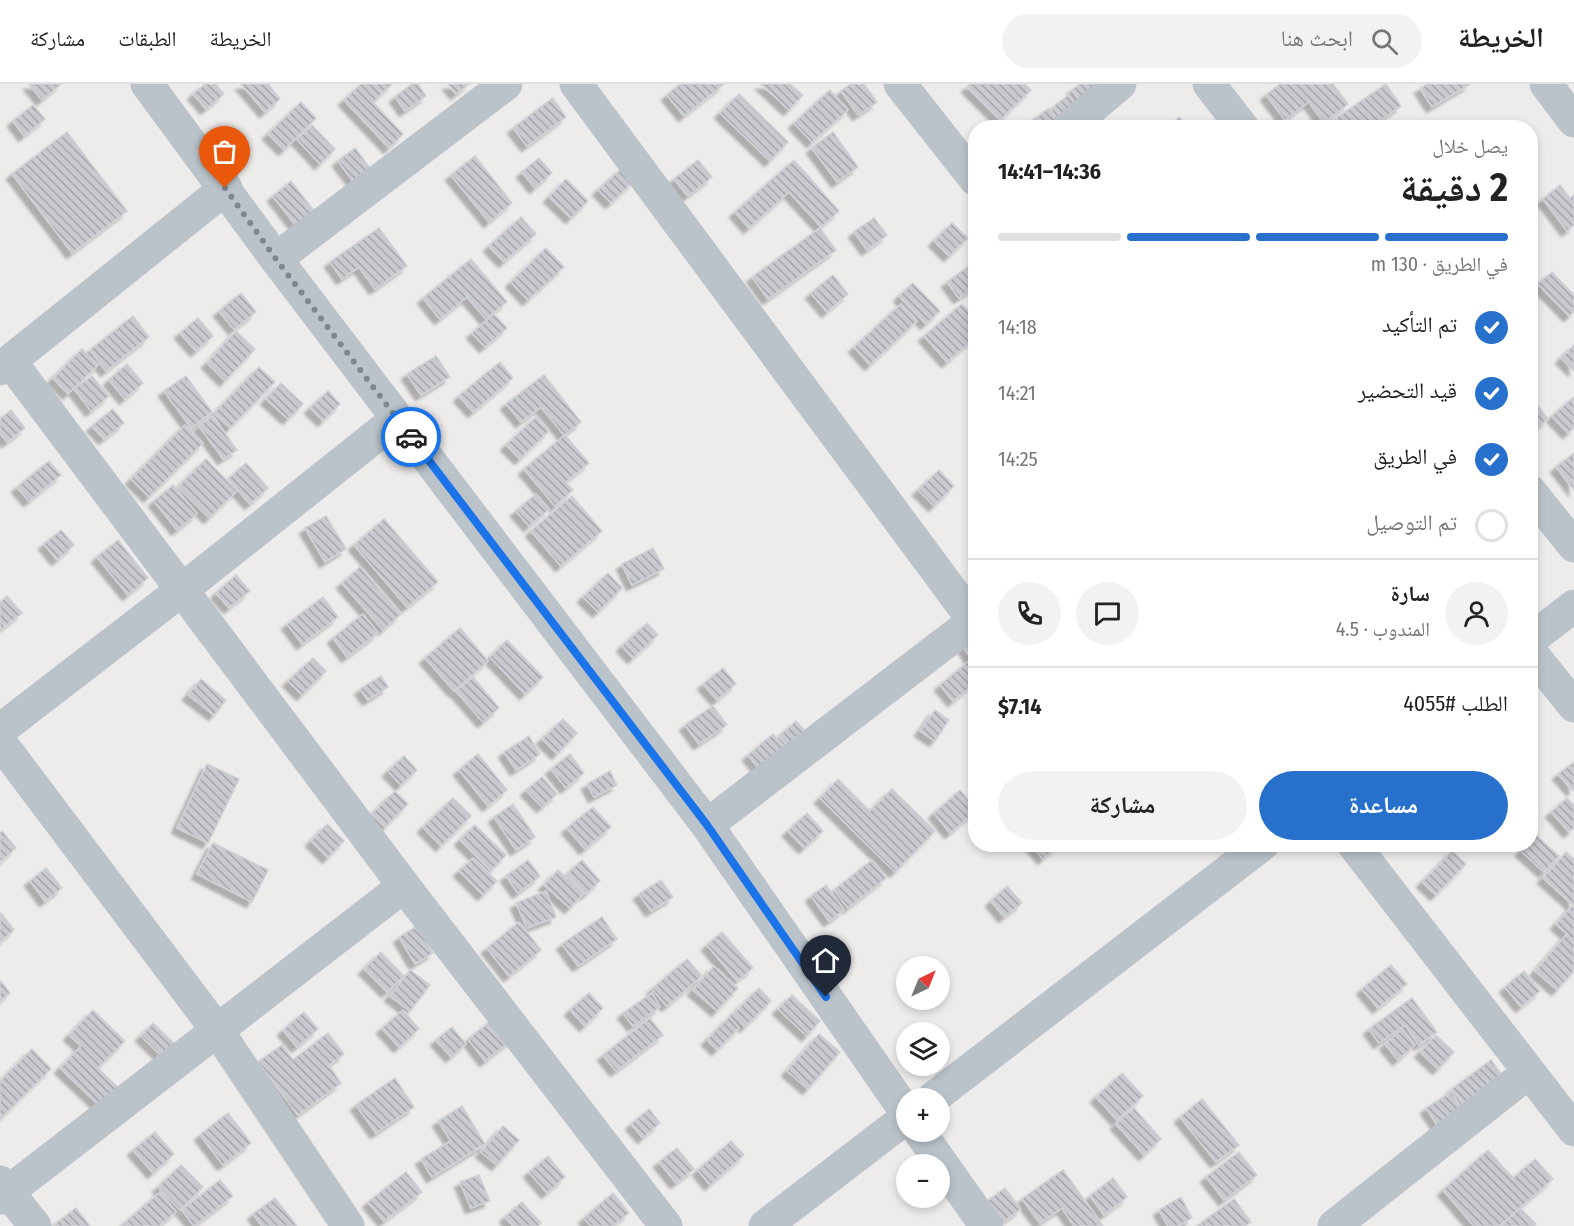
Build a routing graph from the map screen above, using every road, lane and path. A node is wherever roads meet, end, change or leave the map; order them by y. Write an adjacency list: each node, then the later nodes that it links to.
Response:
1 (147, 84): 12 (street)
2 (506, 84): 13 (street)
3 (576, 84): 20 (street)
4 (900, 84): 11 (street)
5 (1120, 84): 8 (street)
6 (1209, 84): 9 (street)
7 (1546, 84): 10 (street)
8 (1077, 120)
9 (1237, 120)
10 (1574, 121)
11 (968, 170)
12 (225, 188): 13 (street); 14 (street)
13 (276, 259): 15 (street)
14 (5, 365): 18 (street)
15 (397, 419): 18 (street); 27 (street)
16 (1538, 501): 17 (street)
17 (1574, 546)
18 (183, 589): 25 (street); 30 (street)
19 (1574, 606): 22 (street)
20 (968, 612)
21 (968, 625): 27 (street)
22 (1538, 634)
23 (1538, 661): 24 (street)
24 (1574, 706)
25 (0, 730)
26 (0, 742): 31 (street)
27 (707, 825): 34 (street)
28 (1253, 852): 33 (street)
29 (1359, 852): 32 (street)
30 (404, 886): 31 (street); 41 (street)
31 (217, 1030): 38 (street); 40 (street)
32 (1529, 1072): 36 (street); 44 (street)
33 (946, 1088)
34 (896, 1098)
35 (896, 1126): 42 (street)
36 (1574, 1130)
37 (927, 1142): 43 (street)
38 (2, 1191): 39 (street)
39 (35, 1226)
40 (348, 1226)
41 (666, 1226)
42 (765, 1226)
43 (986, 1226)
44 (1334, 1226)

